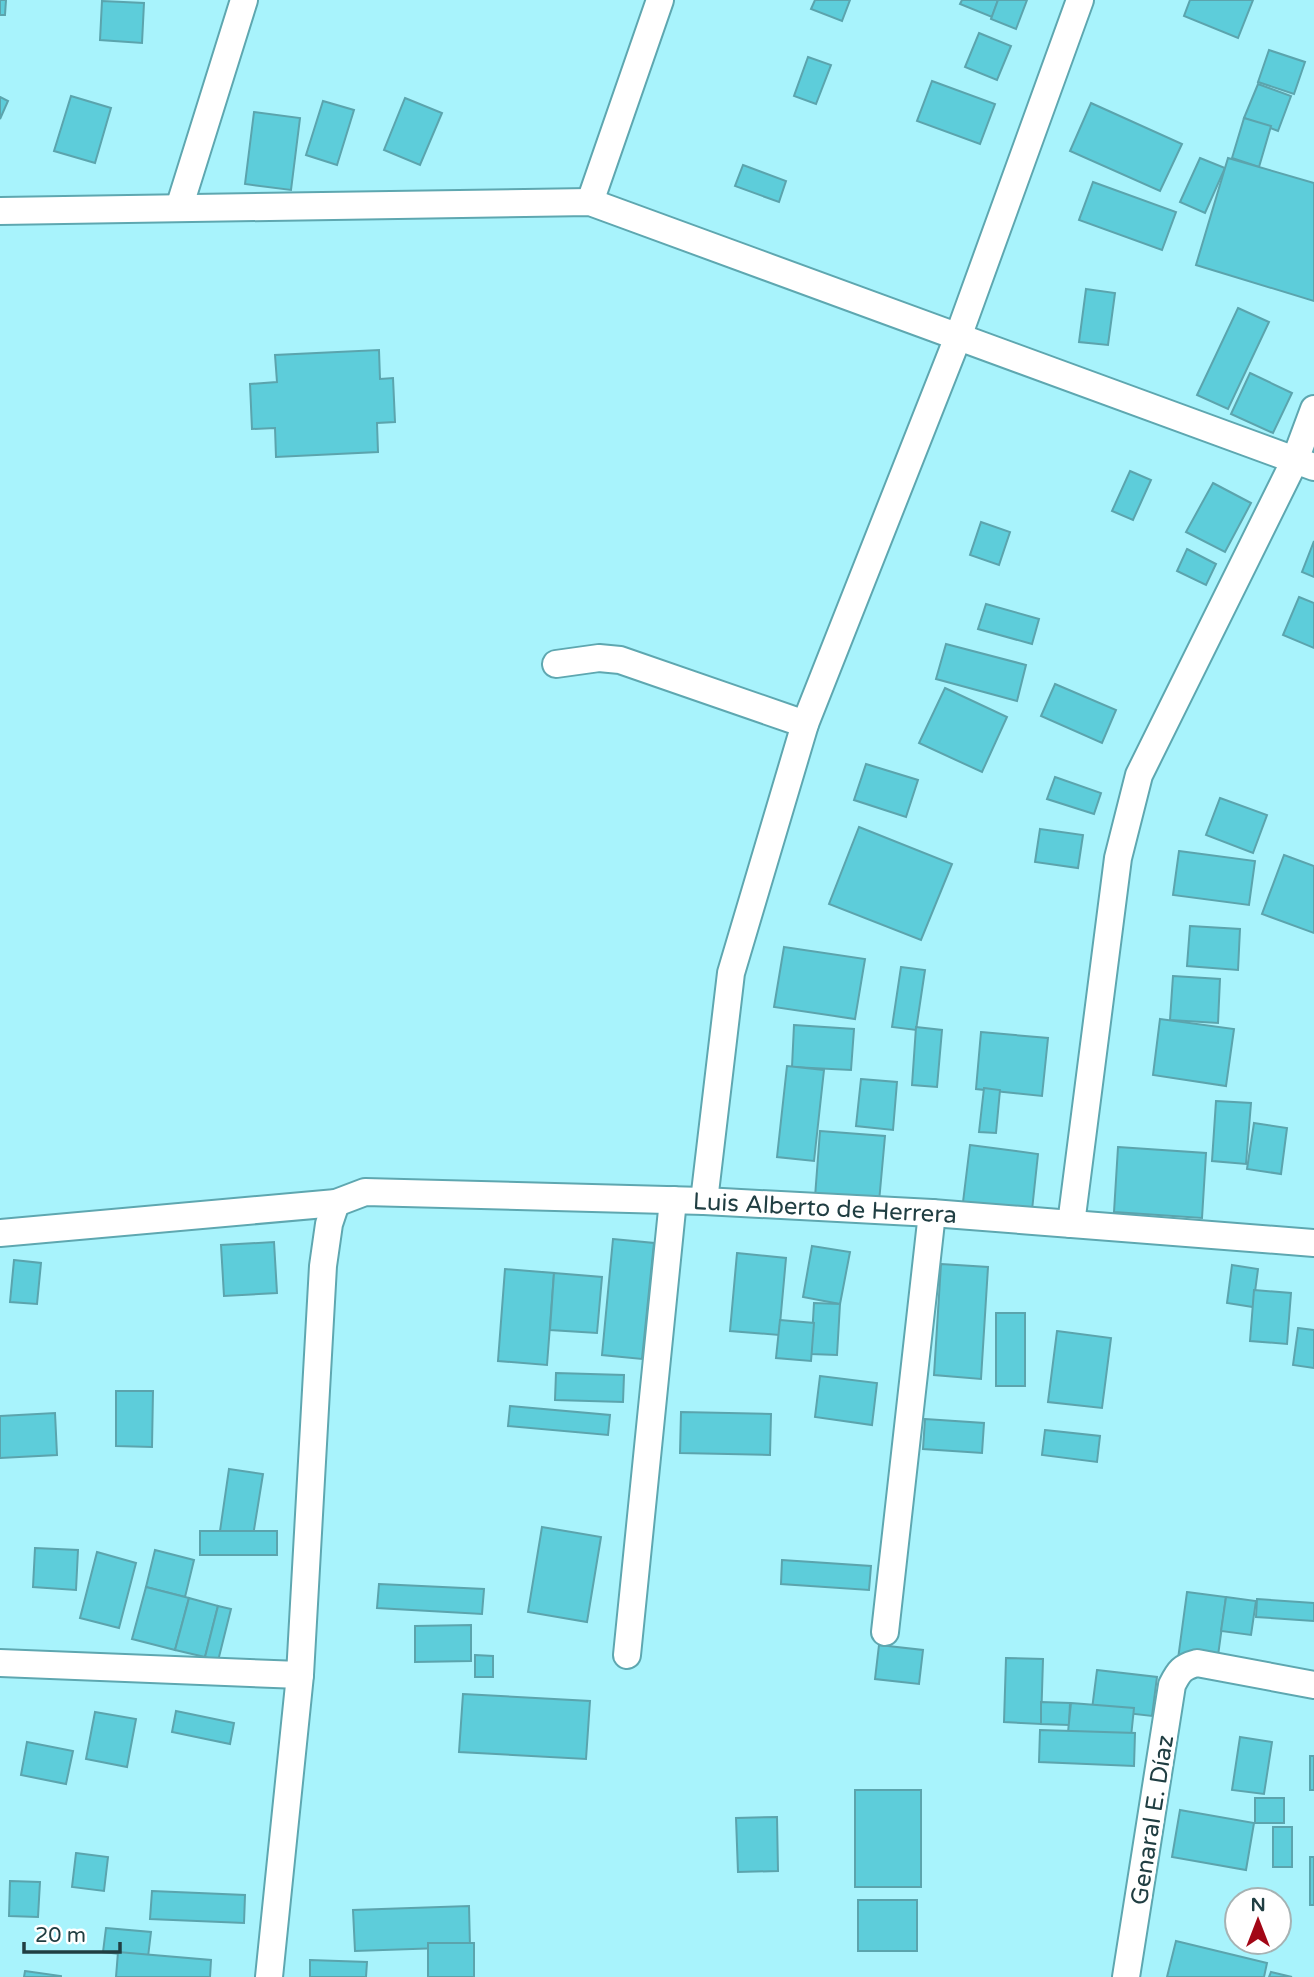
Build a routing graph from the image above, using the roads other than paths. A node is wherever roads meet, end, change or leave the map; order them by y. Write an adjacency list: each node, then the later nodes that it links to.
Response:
1 (244, 0): 5 (street)
2 (660, 0): 4 (street)
3 (1080, 0): 7 (street)
4 (590, 202): 5 (street); 7 (street)
5 (179, 208): 6 (street)
6 (0, 211)
7 (958, 337): 9 (street); 11 (street)
8 (1314, 409): 9 (street)
9 (1304, 464): 16 (street)
10 (556, 664): 11 (street)
11 (805, 724): 13 (street)
12 (673, 1200): 13 (street, Luis Alberto de Herrera); 14 (street, Luis Alberto de Herrera); 20 (street)
13 (704, 1201): 15 (street, Luis Alberto de Herrera)
14 (336, 1202): 17 (street, Luis Alberto de Herrera); 22 (street)
15 (932, 1213): 16 (street, Luis Alberto de Herrera); 19 (street)
16 (1071, 1224): 18 (street, Luis Alberto de Herrera)
17 (0, 1233)
18 (1314, 1243)
19 (885, 1632)
20 (627, 1655)
21 (0, 1663): 22 (street)
22 (300, 1675): 24 (street)
23 (1313, 1683): 25 (street, Genaral E. Díaz)
24 (269, 1977)
25 (1126, 1977)

